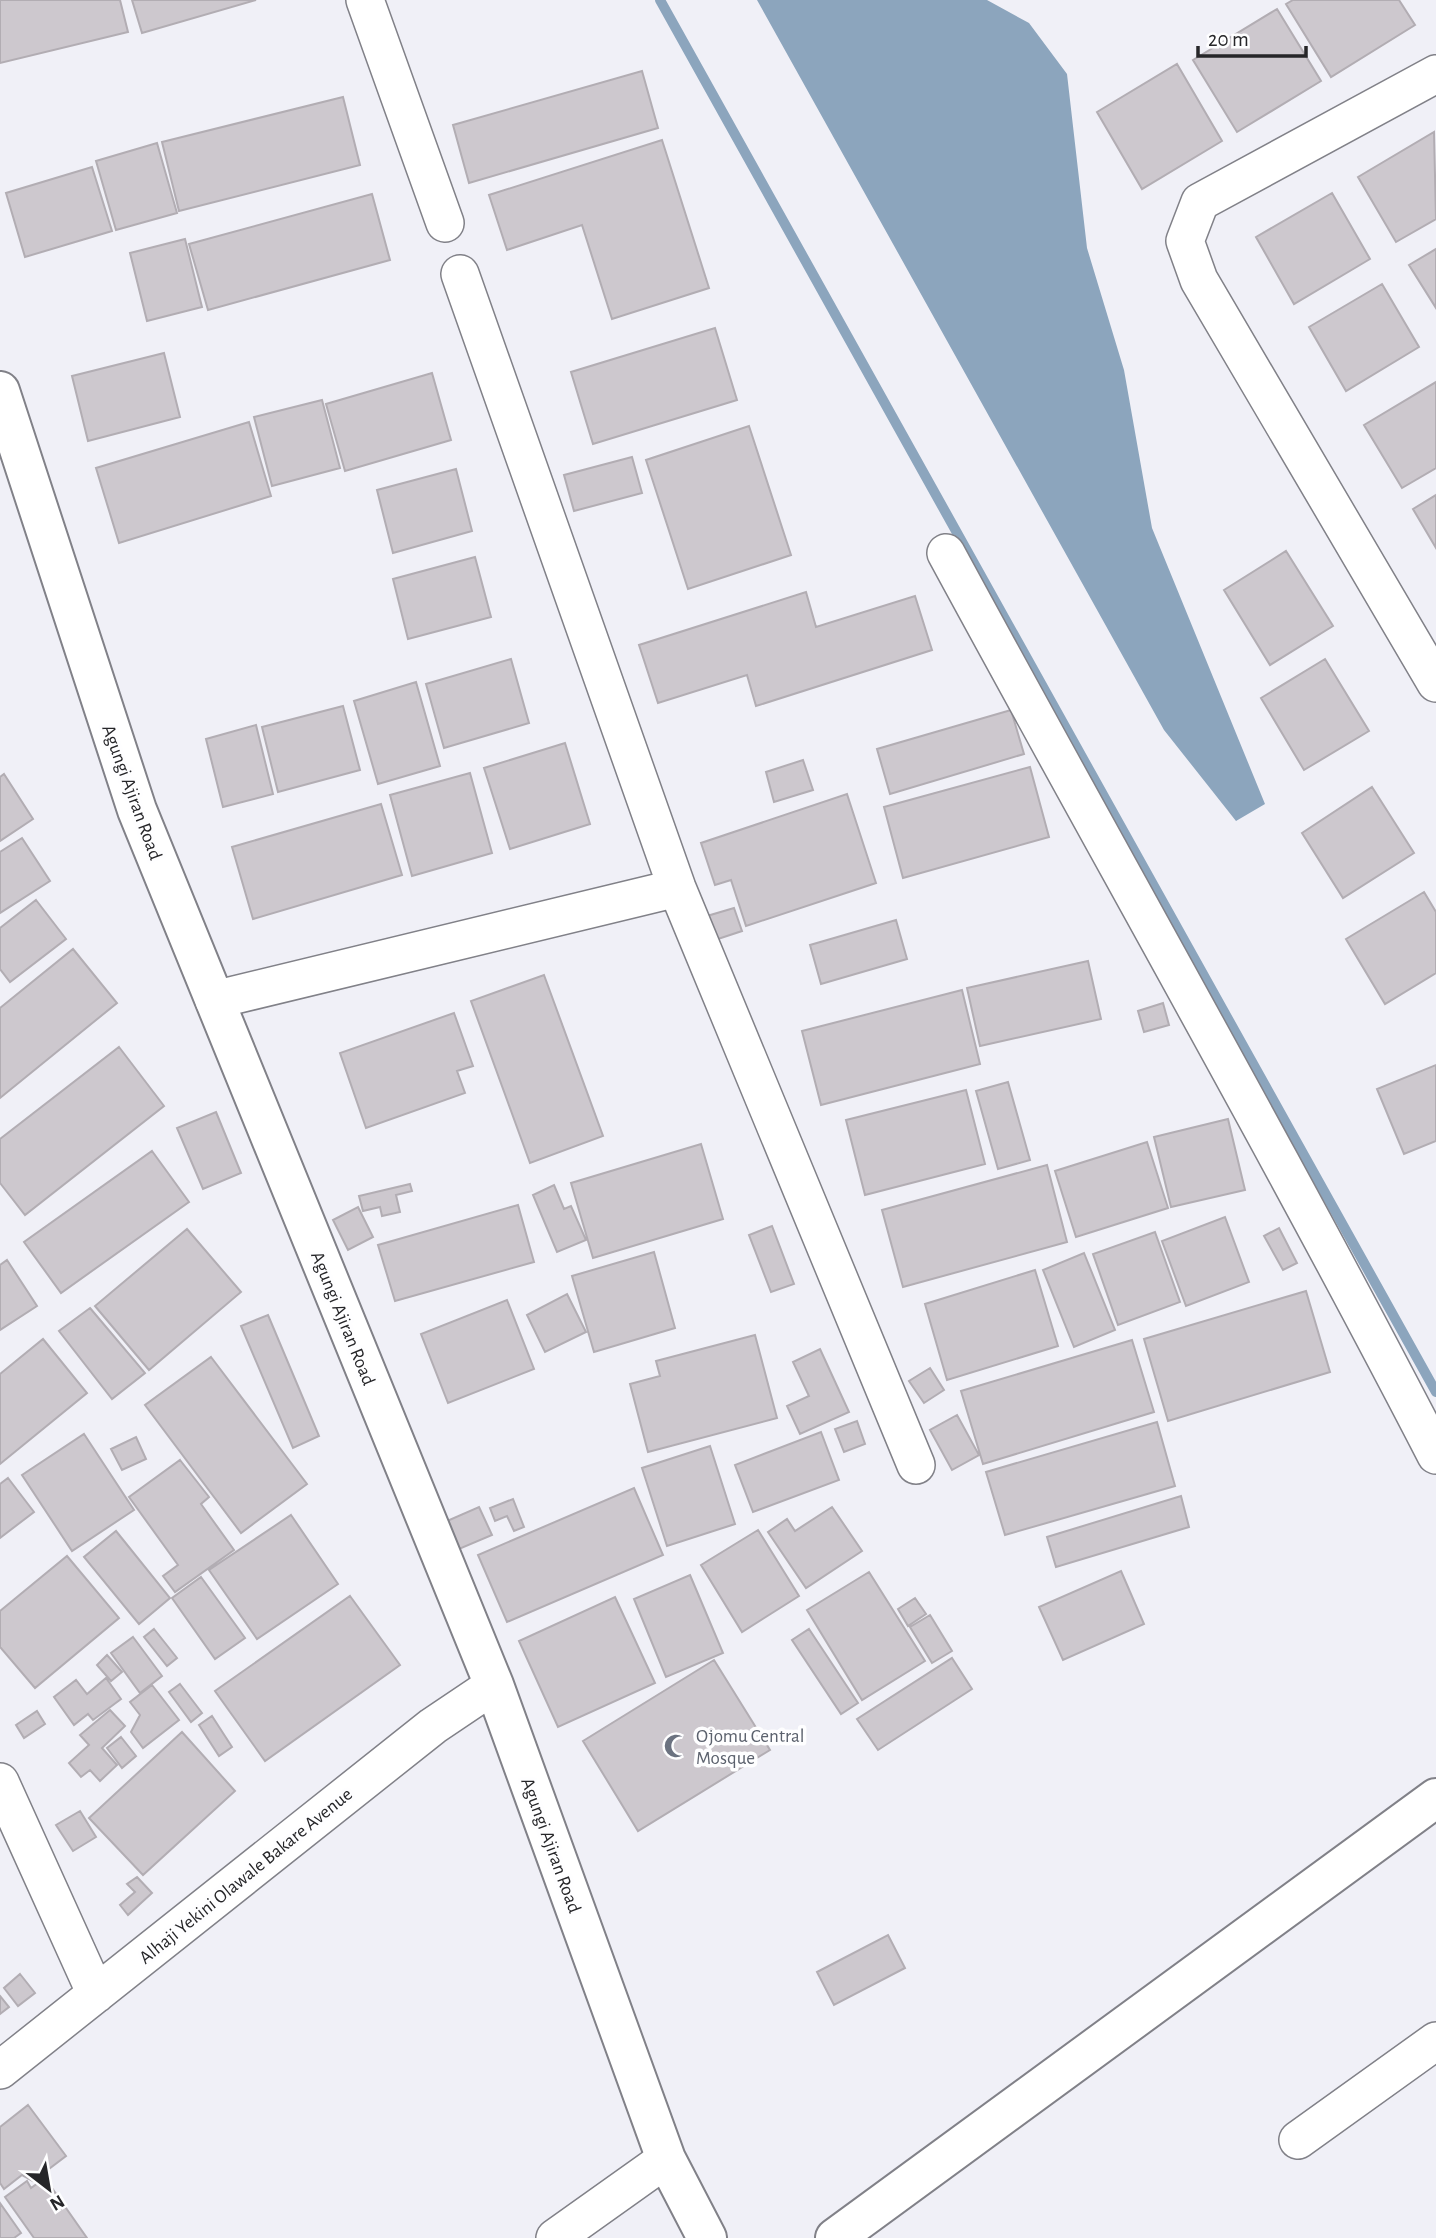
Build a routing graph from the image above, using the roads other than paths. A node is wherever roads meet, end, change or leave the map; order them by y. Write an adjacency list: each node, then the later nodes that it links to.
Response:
1 (365, 0): 3 (street)
2 (1436, 74): 7 (street)
3 (445, 223)
4 (460, 274): 8 (street)
5 (0, 391): 9 (street, Agungi Ajiran Road)
6 (946, 554): 10 (street)
7 (1436, 683)
8 (677, 888): 9 (street); 11 (street)
9 (214, 1000): 12 (street, Agungi Ajiran Road)
10 (1436, 1455)
11 (916, 1465)
12 (494, 1685): 15 (street, Alhaji Yekini Olawale Bakare Avenue); 19 (street, Agungi Ajiran Road)
13 (0, 1782): 15 (street)
14 (1436, 1798): 22 (street)
15 (96, 1994): 17 (street, Alhaji Yekini Olawale Bakare Avenue)
16 (1436, 2041): 18 (street)
17 (0, 2070)
18 (1298, 2140)
19 (666, 2159): 20 (street); 21 (street, Agungi Ajiran Road)
20 (555, 2238)
21 (707, 2238)
22 (835, 2238)

